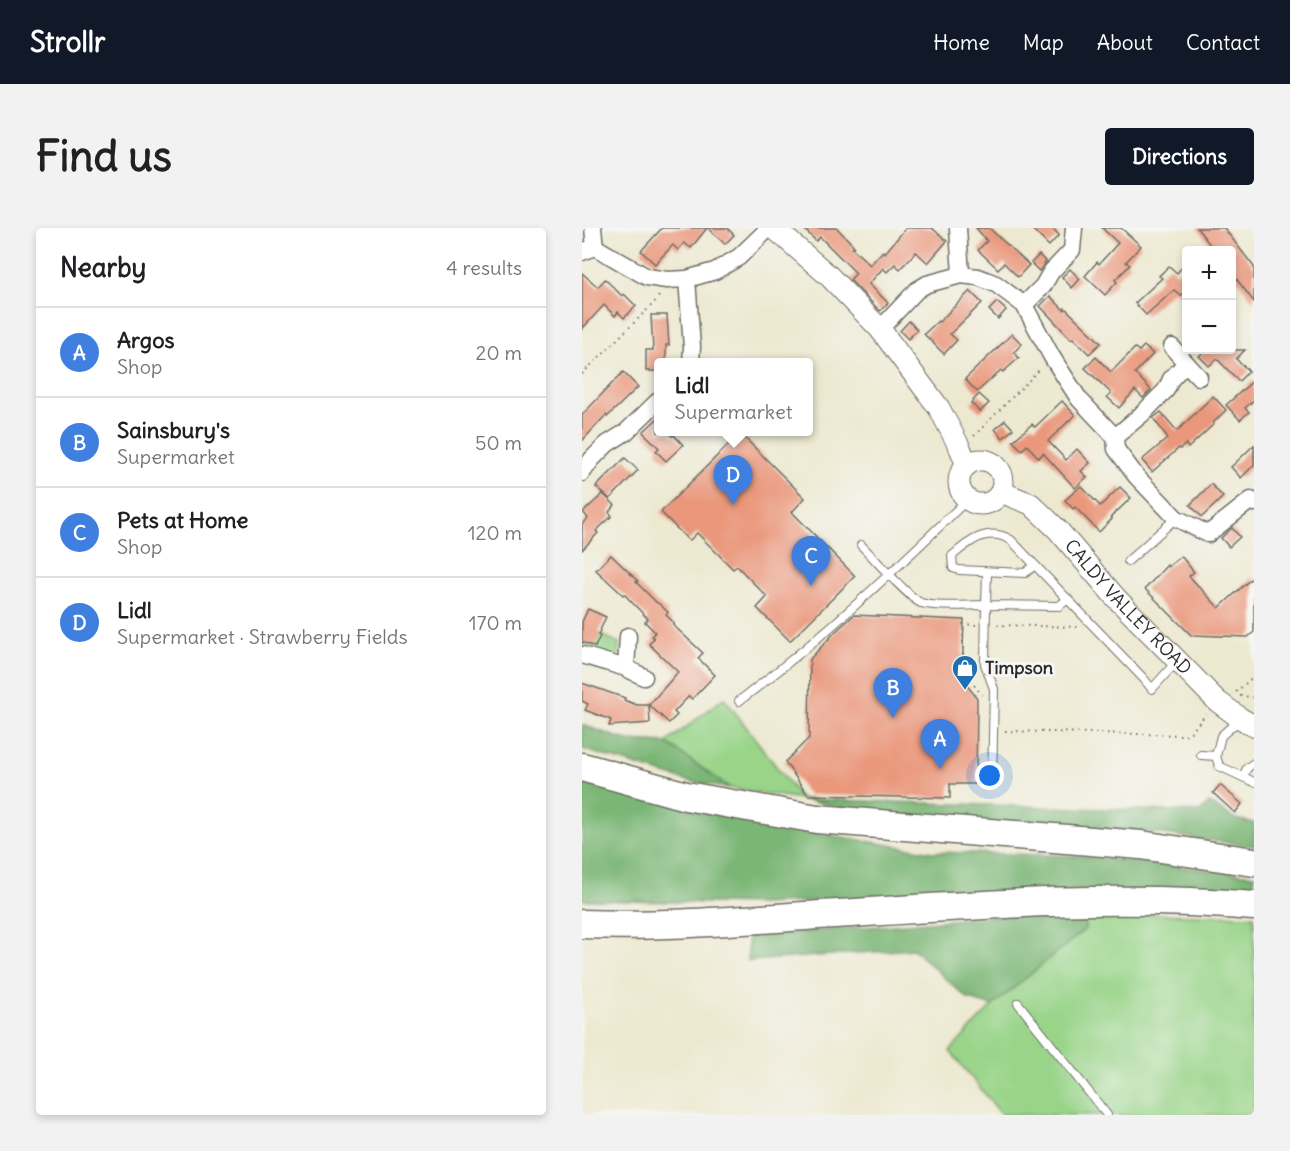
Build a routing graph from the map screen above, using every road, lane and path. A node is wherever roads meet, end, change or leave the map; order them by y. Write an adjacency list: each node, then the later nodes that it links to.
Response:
1 (593, 228): 6 (street)
2 (769, 228): 8 (street)
3 (774, 228): 11 (street)
4 (958, 228): 7 (street)
5 (1074, 228): 10 (street)
6 (588, 249): 9 (street)
7 (961, 275): 10 (street); 11 (street)
8 (687, 279): 9 (street); 14 (street)
9 (667, 280): 16 (path)
10 (1024, 305): 13 (street)
11 (880, 329): 20 (street)
12 (1172, 347): 15 (street)
13 (1052, 357): 19 (street); 20 (path)
14 (691, 358)
15 (1186, 363): 17 (street); 19 (street)
16 (582, 374)
17 (1199, 377)
18 (654, 405): 21 (street)
19 (1115, 437): 25 (street)
20 (964, 457): 22 (street); 23 (street)
21 (582, 473)
22 (1001, 492): 23 (street); 37 (street, CALDY VALLEY ROAD)
23 (968, 499): 30 (lane)
24 (1253, 500): 25 (street)
25 (1176, 518): 27 (lane)
26 (861, 545): 30 (lane)
27 (1128, 561)
28 (1035, 565): 29 (lane); 29 (lane); 31 (lane)
29 (987, 572): 32 (lane)
30 (890, 574): 32 (lane); 43 (lane)
31 (1068, 599): 32 (lane); 33 (lane)
32 (986, 605): 34 (lane)
33 (1090, 622): 34 (path); 37 (lane)
34 (986, 625): 44 (path); 46 (lane)
35 (628, 636): 38 (street)
36 (582, 655): 38 (street)
37 (1177, 661): 42 (street, CALDY VALLEY ROAD)
38 (626, 668): 40 (street)
39 (1254, 676): 42 (path)
40 (644, 677)
41 (1254, 697): 42 (path)
42 (1224, 698): 45 (street, CALDY VALLEY ROAD); 46 (path)
43 (739, 701)
44 (982, 703)
45 (1247, 722): 48 (lane)
46 (993, 731): 53 (lane)
47 (1201, 755): 48 (lane)
48 (1216, 756): 51 (lane)
49 (1254, 763): 51 (lane)
50 (582, 767): 54 (highway)
51 (1243, 777): 52 (lane)
52 (1254, 782)
53 (992, 784)
54 (1254, 862)
55 (1254, 906): 56 (highway)
56 (582, 924)
57 (1018, 1003): 58 (lane)
58 (1107, 1115)

